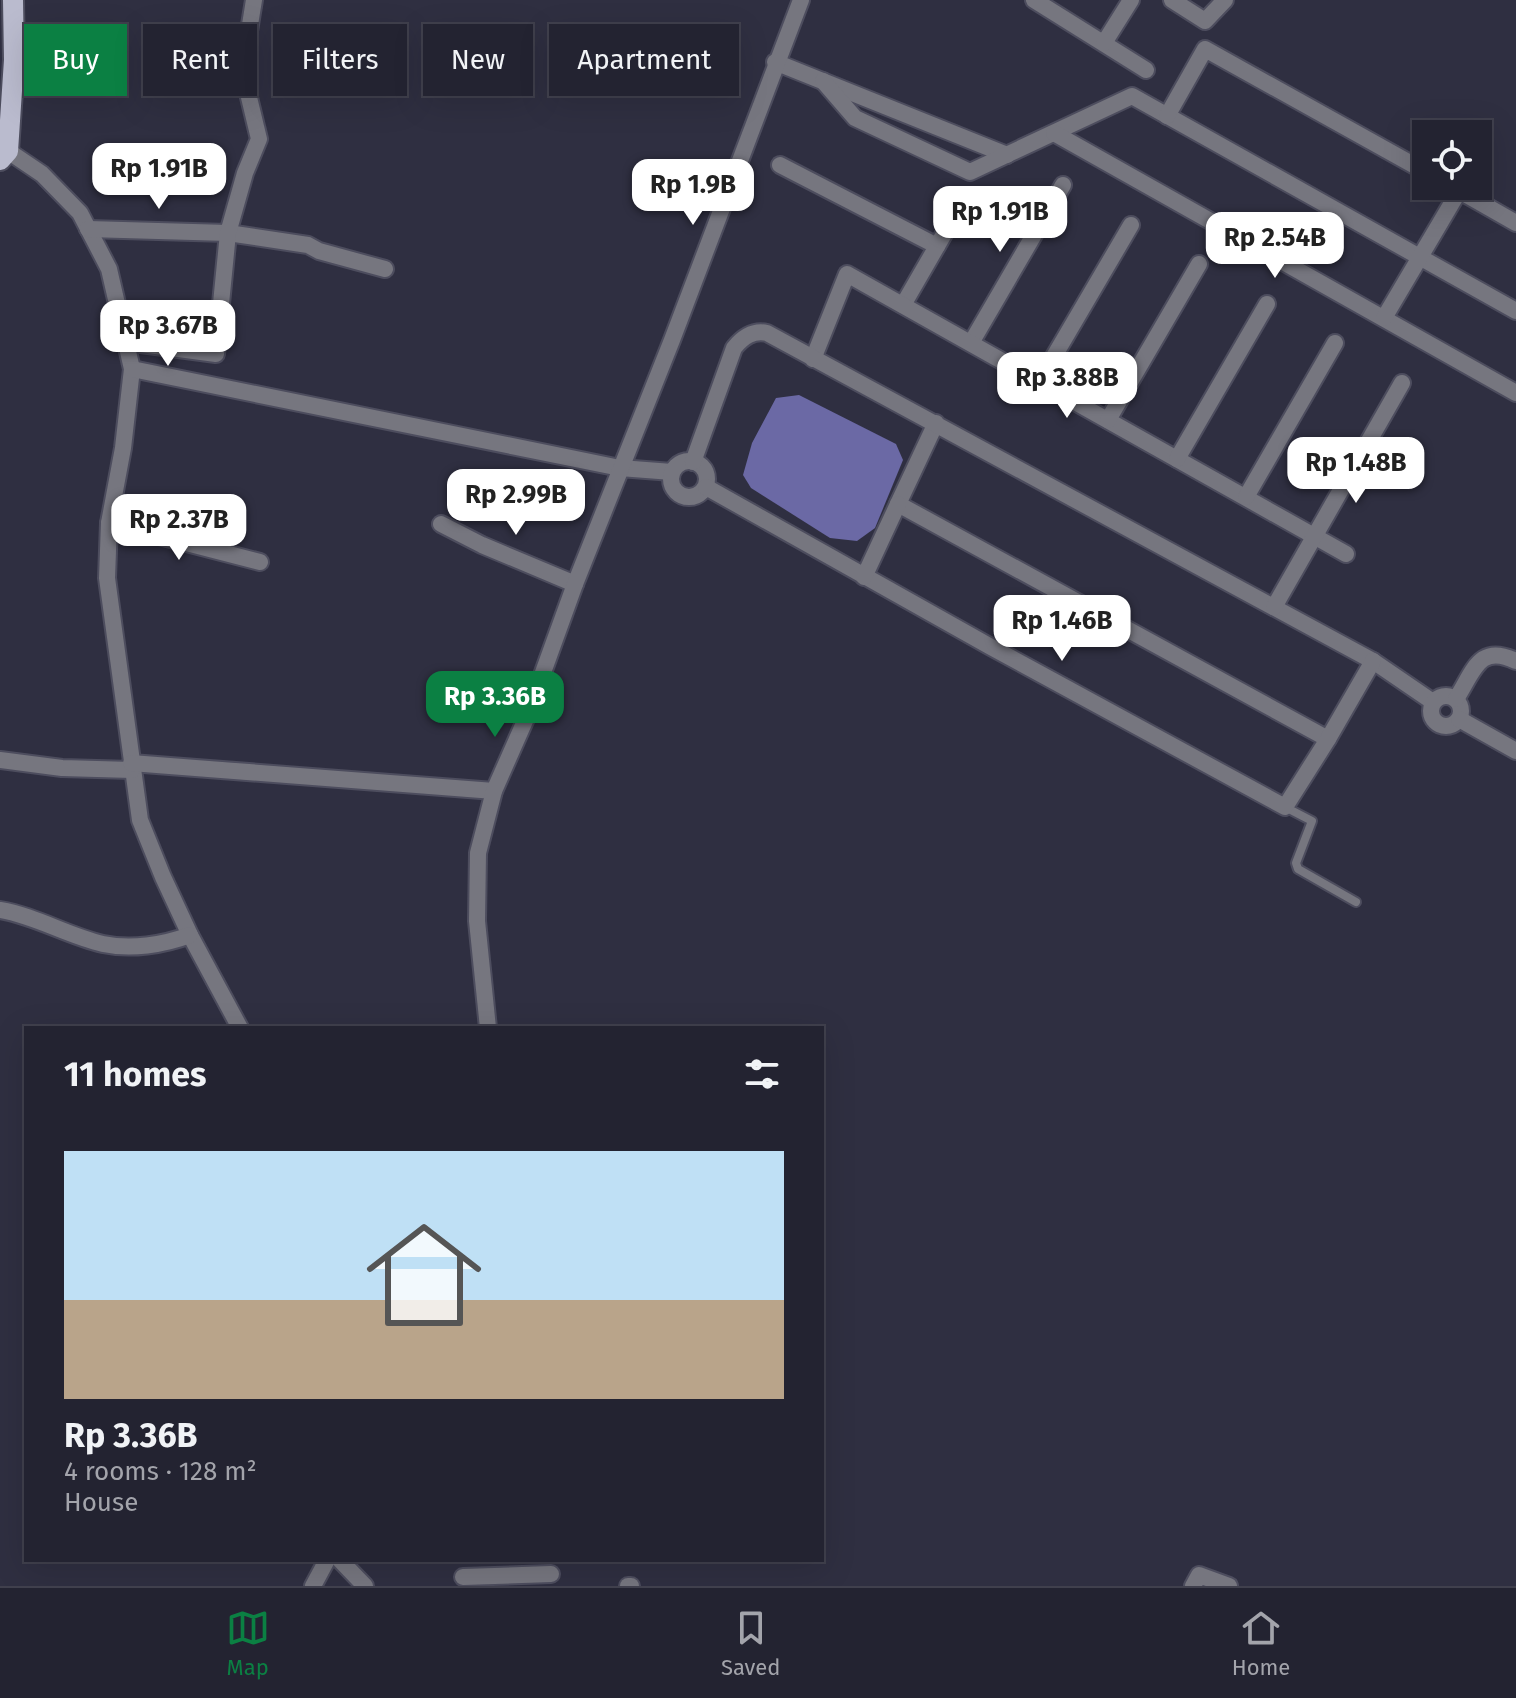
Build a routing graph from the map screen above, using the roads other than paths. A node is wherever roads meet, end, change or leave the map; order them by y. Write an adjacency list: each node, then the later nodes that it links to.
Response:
1 (13, 0): 15 (main road)
2 (254, 0): 25 (street)
3 (801, 0): 9 (street)
4 (1034, 0): 8 (street)
5 (1131, 0): 8 (street)
6 (1172, 0): 7 (street)
7 (1225, 0)
8 (1104, 43): 10 (street)
9 (775, 62): 11 (street); 46 (street)
10 (1146, 70)
11 (823, 81): 14 (street); 14 (street)
12 (1167, 116): 13 (street); 16 (street); 27 (street)
13 (1054, 133): 14 (street); 33 (street)
14 (1007, 155)
15 (4, 156): 24 (street)
16 (1412, 164)
17 (780, 165): 26 (street)
18 (1063, 185): 35 (street)
19 (1449, 200): 27 (street)
20 (1476, 200): 22 (street)
21 (955, 215): 26 (street)
22 (1516, 223)
23 (1131, 225): 39 (street)
24 (88, 229): 25 (street); 34 (street)
25 (228, 233): 29 (street); 34 (street)
26 (937, 246): 31 (street)
27 (1420, 257): 32 (street); 33 (street)
28 (1199, 264): 42 (street)
29 (385, 269)
30 (1267, 304): 44 (street)
31 (903, 305): 35 (street); 37 (street)
32 (1516, 311)
33 (1384, 318): 41 (street)
34 (126, 342): 38 (street)
35 (971, 343): 39 (street)
36 (1335, 343): 49 (street)
37 (813, 359): 43 (street); 45 (street)
38 (132, 369): 46 (street); 51 (street)
39 (1039, 382): 42 (street)
40 (1402, 383): 53 (street)
41 (1516, 393)
42 (1108, 420): 44 (street)
43 (936, 423): 50 (street); 58 (street)
44 (1177, 459): 49 (street)
45 (693, 462): 47 (street); 48 (street)
46 (620, 468): 47 (street); 57 (street)
47 (672, 472): 48 (street)
48 (706, 487): 56 (street)
49 (1246, 497): 53 (street)
50 (898, 504): 56 (street); 66 (street)
51 (109, 523): 55 (street); 69 (street)
52 (441, 524): 57 (street)
53 (1315, 536): 54 (street); 58 (street)
54 (1346, 554)
55 (260, 562)
56 (864, 577): 71 (street)
57 (575, 584): 64 (street)
58 (1274, 607): 59 (street)
59 (1373, 661): 63 (street); 66 (street)
60 (1516, 661): 62 (street)
61 (451, 684): 64 (street)
62 (1456, 699): 63 (street); 65 (street)
63 (1433, 702): 65 (street)
64 (528, 714): 70 (street)
65 (1459, 719): 67 (street)
66 (1328, 739): 71 (street)
67 (1516, 751)
68 (0, 760): 69 (street)
69 (131, 766): 70 (street); 74 (street)
70 (494, 791): 76 (street)
71 (1285, 807): 72 (lane)
72 (1356, 902)
73 (0, 910): 74 (street)
74 (190, 935): 75 (street)
75 (239, 1026)
76 (488, 1026)
77 (326, 1562): 81 (street)
78 (342, 1562): 82 (street)
79 (551, 1573): 80 (street)
80 (463, 1577)
81 (313, 1586)
82 (365, 1586)
83 (1193, 1586): 84 (street)
84 (1229, 1586)

